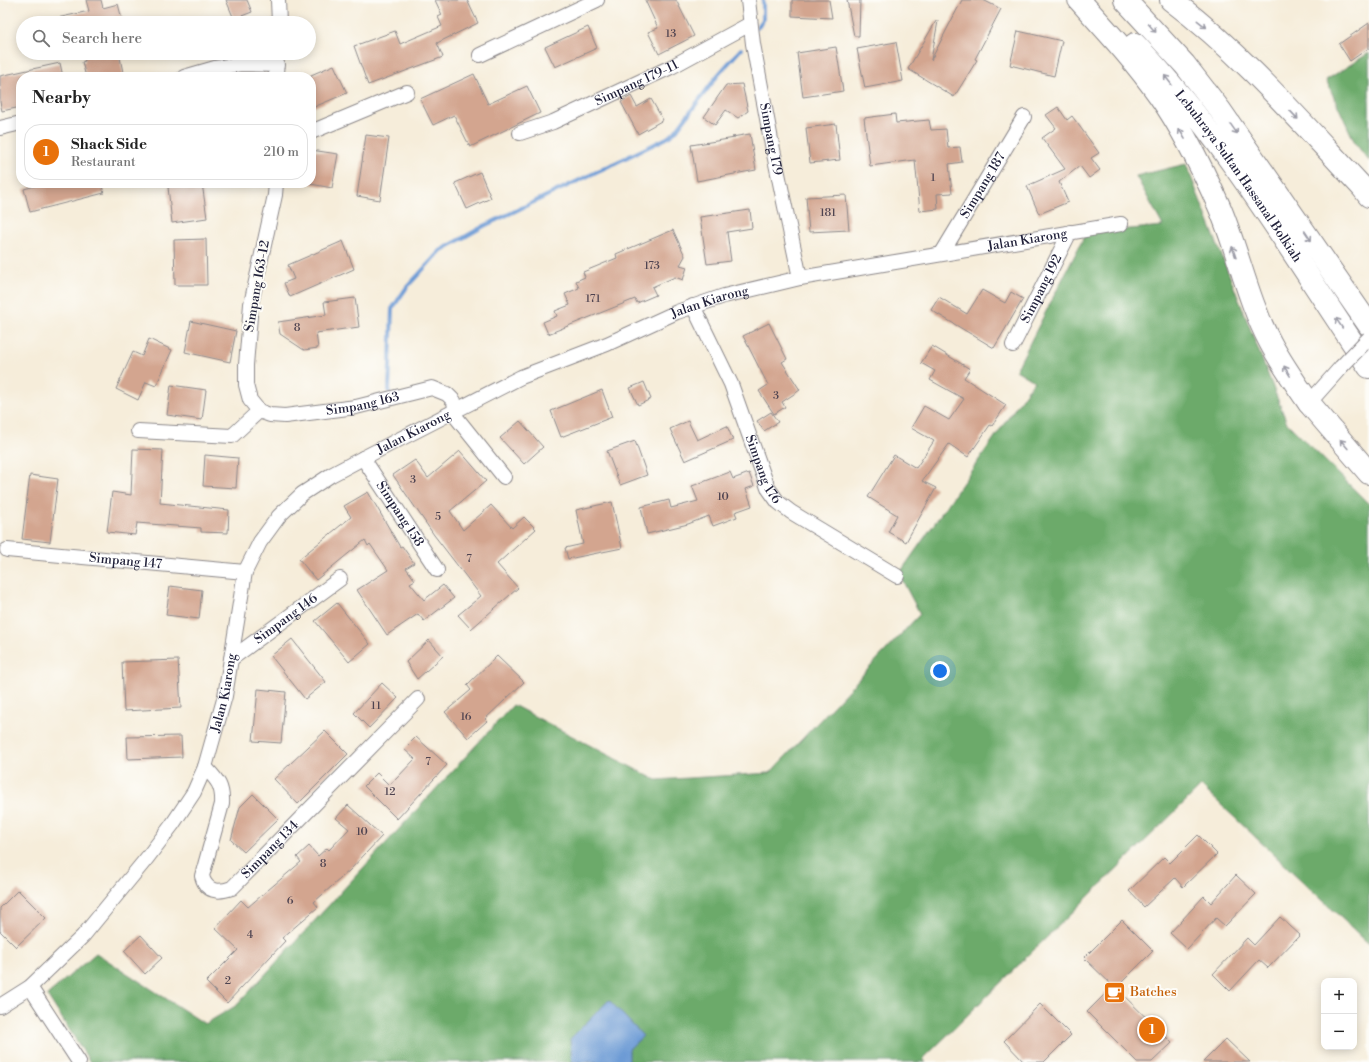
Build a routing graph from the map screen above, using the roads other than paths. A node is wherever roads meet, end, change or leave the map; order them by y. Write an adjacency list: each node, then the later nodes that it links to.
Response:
1 (278, 0): 8 (street)
2 (597, 0): 10 (street)
3 (748, 0): 9 (street, Simpang 179)
4 (1079, 0): 30 (main road, one-way to 4)
5 (1091, 0): 29 (main road, Lebuhraya Sultan Hassanal Bolkiah, one-way to 5)
6 (1125, 0): 26 (main road, Lebuhraya Sultan Hassanal Bolkiah, one-way to 26)
7 (1171, 0): 20 (main road, one-way to 20)
8 (279, 16)
9 (750, 24): 18 (street, Simpang 179-11); 24 (street, Simpang 179)
10 (480, 55)
11 (277, 65): 12 (street)
12 (201, 72)
13 (407, 92): 17 (street)
14 (1024, 118): 23 (street, Simpang 187)
15 (16, 123): 16 (street)
16 (0, 128)
17 (316, 130)
18 (520, 133)
19 (276, 188): 32 (street, Simpang 163-12)
20 (1367, 192)
21 (1121, 224): 22 (street, Jalan Kiarong)
22 (1070, 232): 23 (street, Jalan Kiarong); 28 (street, Simpang 192)
23 (942, 253): 24 (street, Jalan Kiarong)
24 (800, 278): 25 (street, Jalan Kiarong)
25 (693, 306): 31 (street, Jalan Kiarong); 40 (street, Simpang 176)
26 (1369, 325)
27 (1369, 338): 30 (street, bridge)
28 (1013, 345)
29 (1369, 367)
30 (1309, 403): 35 (main road, one-way to 30)
31 (456, 409): 32 (street, Simpang 163); 34 (street, Jalan Kiarong); 36 (street, Simpang 163)
32 (259, 410): 33 (street)
33 (138, 431)
34 (363, 458): 38 (street, Simpang 158); 39 (street, Jalan Kiarong)
35 (1369, 473)
36 (504, 476)
37 (7, 550): 39 (street, Simpang 147)
38 (437, 570)
39 (245, 572): 42 (street, Jalan Kiarong)
40 (897, 576)
41 (340, 579): 42 (street, Simpang 146)
42 (232, 659): 44 (street, Jalan Kiarong)
43 (418, 699): 44 (street, Simpang 134)
44 (205, 767): 45 (street, Jalan Kiarong)
45 (30, 986): 46 (street, Jalan Kiarong); 47 (street)
46 (0, 1006)
47 (79, 1062)

